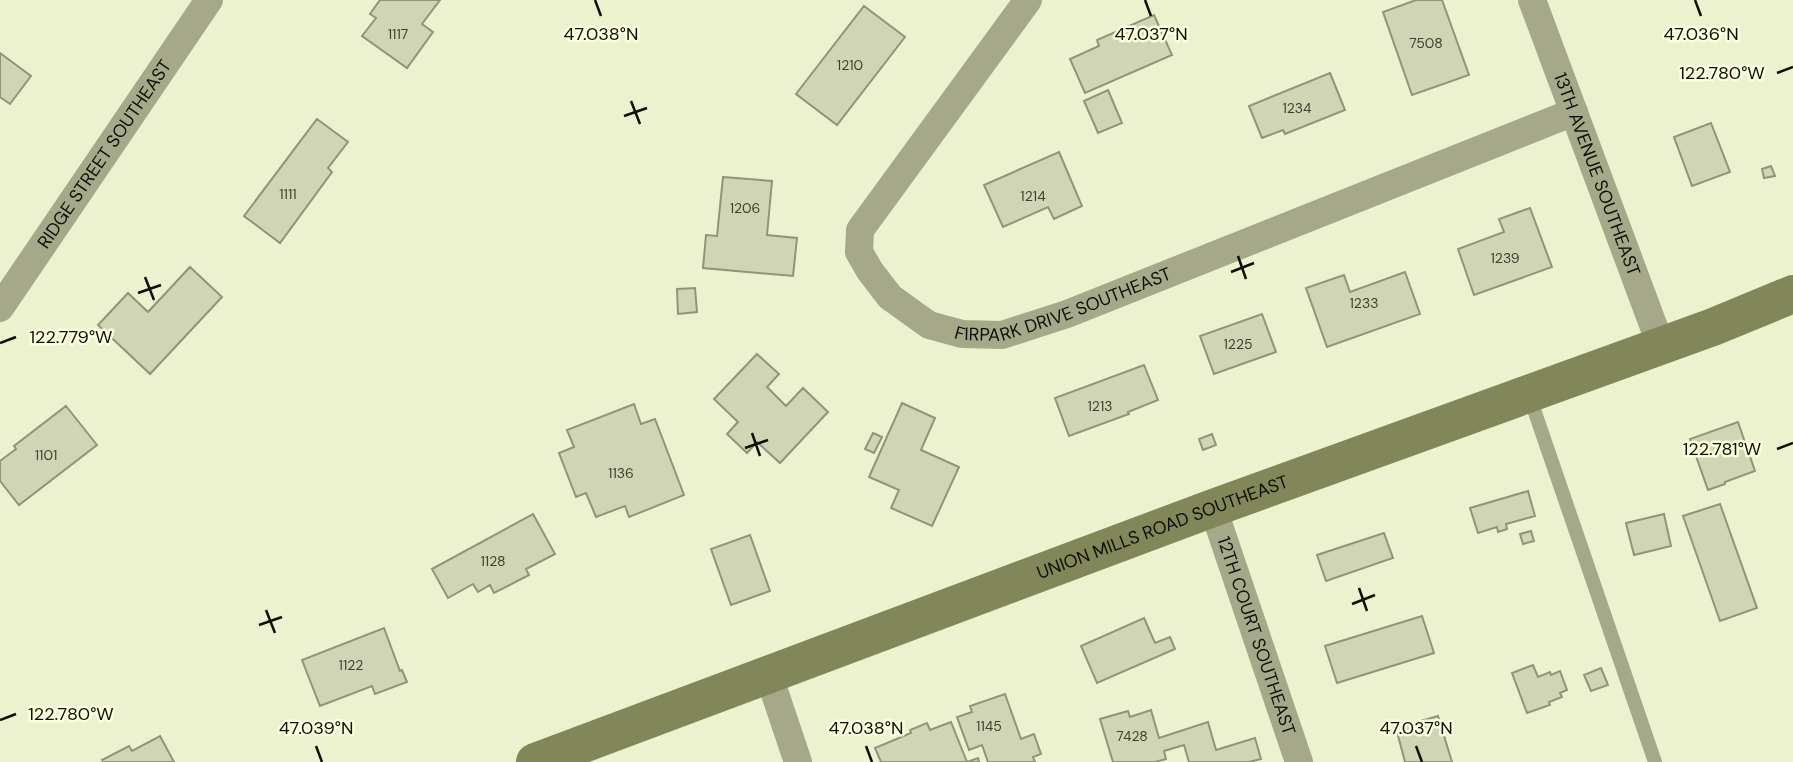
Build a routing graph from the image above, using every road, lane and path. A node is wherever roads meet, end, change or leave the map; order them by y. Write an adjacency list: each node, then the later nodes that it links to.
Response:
1 (209, 0): 6 (street, RIDGE STREET SOUTHEAST)
2 (1028, 0): 4 (street, FIRPARK DRIVE SOUTHEAST)
3 (1532, 0): 4 (street, 13TH AVENUE SOUTHEAST)
4 (1574, 112): 7 (street, 13TH AVENUE SOUTHEAST)
5 (1793, 294): 7 (street, UNION MILLS ROAD SOUTHEAST)
6 (0, 309)
7 (1661, 346): 8 (street, UNION MILLS ROAD SOUTHEAST)
8 (1529, 394): 9 (street, UNION MILLS ROAD SOUTHEAST); 14 (lane)
9 (1213, 508): 10 (street, UNION MILLS ROAD SOUTHEAST); 13 (street, 12TH COURT SOUTHEAST)
10 (769, 676): 11 (street, UNION MILLS ROAD SOUTHEAST); 12 (street)
11 (535, 762)
12 (798, 762)
13 (1299, 762)
14 (1655, 762)

